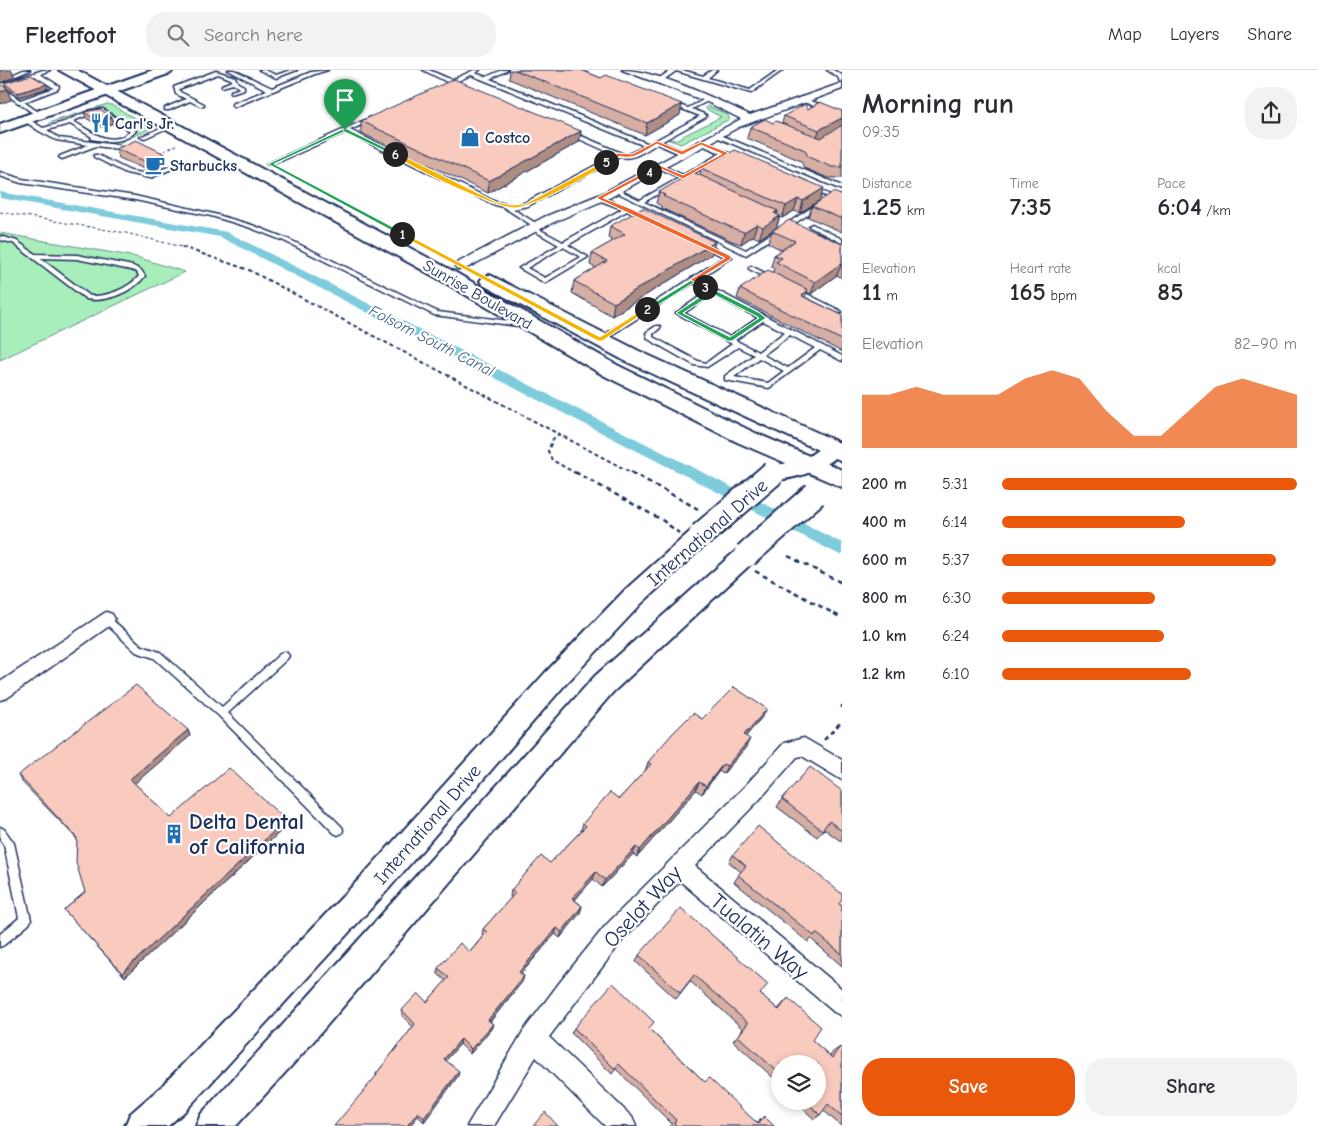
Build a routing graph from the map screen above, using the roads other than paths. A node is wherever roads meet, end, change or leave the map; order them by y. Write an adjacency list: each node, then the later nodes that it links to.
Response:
1 (28, 70): 19 (lane); 22 (lane)
2 (48, 70): 19 (lane)
3 (66, 70): 32 (main road, Sunrise Boulevard)
4 (95, 70): 26 (main road, Sunrise Boulevard)
5 (166, 70): 26 (main road)
6 (230, 70): 31 (lane)
7 (261, 70): 8 (lane)
8 (295, 70)
9 (322, 70): 31 (lane)
10 (425, 70): 24 (lane)
11 (478, 70): 18 (lane)
12 (506, 70): 21 (lane)
13 (626, 70): 23 (street)
14 (675, 70): 20 (lane); 23 (lane)
15 (715, 70): 20 (lane)
16 (781, 70): 20 (lane)
17 (829, 70): 28 (lane)
18 (471, 73): 21 (lane); 24 (lane)
19 (36, 74): 38 (lane); 38 (lane)
20 (704, 78)
21 (486, 79): 58 (lane)
22 (0, 80)
23 (660, 80): 34 (street)
24 (452, 82): 27 (lane); 30 (lane)
25 (236, 83): 29 (lane); 33 (lane); 36 (lane)
26 (123, 85): 32 (main road); 45 (main road, Sunrise Boulevard)
27 (444, 85)
28 (841, 85): 35 (street)
29 (224, 86)
30 (470, 89)
31 (272, 90): 36 (lane)
32 (105, 92): 44 (main road); 45 (main road, Sunrise Boulevard)
33 (190, 99): 39 (lane); 45 (lane)
34 (710, 99): 41 (lane); 46 (street)
35 (801, 99): 43 (lane); 46 (street)
36 (248, 100): 40 (lane)
37 (666, 101): 41 (lane)
38 (20, 102): 44 (lane)
39 (202, 105)
40 (234, 105)
41 (689, 109): 55 (lane)
42 (380, 114): 50 (lane)
43 (842, 115)
44 (32, 117): 48 (main road); 49 (lane)
45 (168, 118): 53 (lane); 67 (main road, Sunrise Boulevard); 88 (main road, Sunrise Boulevard)
46 (754, 120): 52 (street)
47 (67, 122): 49 (lane); 54 (lane); 54 (lane)
48 (0, 129)
49 (41, 130): 56 (lane)
50 (345, 130): 67 (lane); 77 (lane)
51 (567, 132): 62 (lane)
52 (716, 135): 57 (street); 73 (lane)
53 (143, 137)
54 (96, 139): 56 (lane); 59 (lane); 64 (lane)
55 (657, 142): 58 (lane); 60 (lane)
56 (86, 143)
57 (701, 143): 60 (street); 61 (lane)
58 (650, 146): 62 (lane)
59 (118, 147)
60 (682, 153): 68 (street)
61 (726, 153): 65 (lane); 70 (lane)
62 (620, 154): 77 (lane)
63 (96, 156): 66 (lane)
64 (62, 157)
65 (744, 160)
66 (186, 162)
67 (270, 164): 90 (main road, Sunrise Boulevard)
68 (659, 166): 70 (lane); 74 (street)
69 (0, 174): 100 (lane)
70 (683, 177): 71 (lane); 76 (lane)
71 (701, 185)
72 (806, 186): 81 (lane)
73 (842, 188)
74 (615, 190): 75 (street); 76 (lane)
75 (598, 198): 78 (lane); 82 (street)
76 (640, 202): 81 (lane)
77 (504, 206): 82 (lane)
78 (627, 209): 79 (lane); 87 (lane)
79 (652, 221)
80 (780, 221): 81 (lane)
81 (788, 225)
82 (535, 226): 87 (lane); 90 (street)
83 (812, 226): 86 (lane)
84 (0, 238): 89 (lane)
85 (695, 241): 92 (lane)
86 (842, 241)
87 (563, 244): 87 (lane)
88 (401, 251): 90 (main road); 100 (main road, Sunrise Boulevard)
89 (35, 256): 89 (lane)
90 (461, 266): 103 (main road, Sunrise Boulevard)
91 (751, 268): 93 (lane)
92 (693, 280): 95 (lane); 103 (lane)
93 (777, 281)
94 (785, 285): 96 (lane)
95 (713, 291): 97 (lane); 99 (lane)
96 (841, 311)
97 (679, 313): 98 (lane); 104 (lane)
98 (672, 318)
99 (763, 318): 102 (lane); 104 (lane)
100 (532, 325): 110 (main road, Sunrise Boulevard)
101 (658, 327): 104 (lane)
102 (789, 332): 105 (lane); 106 (lane)
103 (600, 340): 109 (main road, Sunrise Boulevard)
104 (733, 342): 106 (lane)
105 (819, 348): 107 (lane); 108 (lane)
106 (758, 355): 108 (lane); 108 (lane)
107 (842, 359)
108 (789, 371)
109 (839, 448): 110 (main road)
110 (811, 465): 111 (main road, Sunrise Boulevard); 123 (main road, International Drive, bridge); 124 (main road, bridge)
111 (842, 479)
112 (106, 619): 114 (street); 115 (lane)
113 (284, 656): 115 (lane)
114 (0, 692)
115 (222, 713): 117 (lane)
116 (842, 770): 119 (street, Oselot Way)
117 (338, 830)
118 (0, 832): 120 (lane)
119 (678, 866): 121 (street, Tualatin Way); 122 (street, Oselot Way)
120 (0, 941)
121 (842, 1004)
122 (533, 1039): 125 (street, Oselot Way); 126 (street)
123 (142, 1126)
124 (212, 1126)
125 (480, 1126)
126 (623, 1126)

